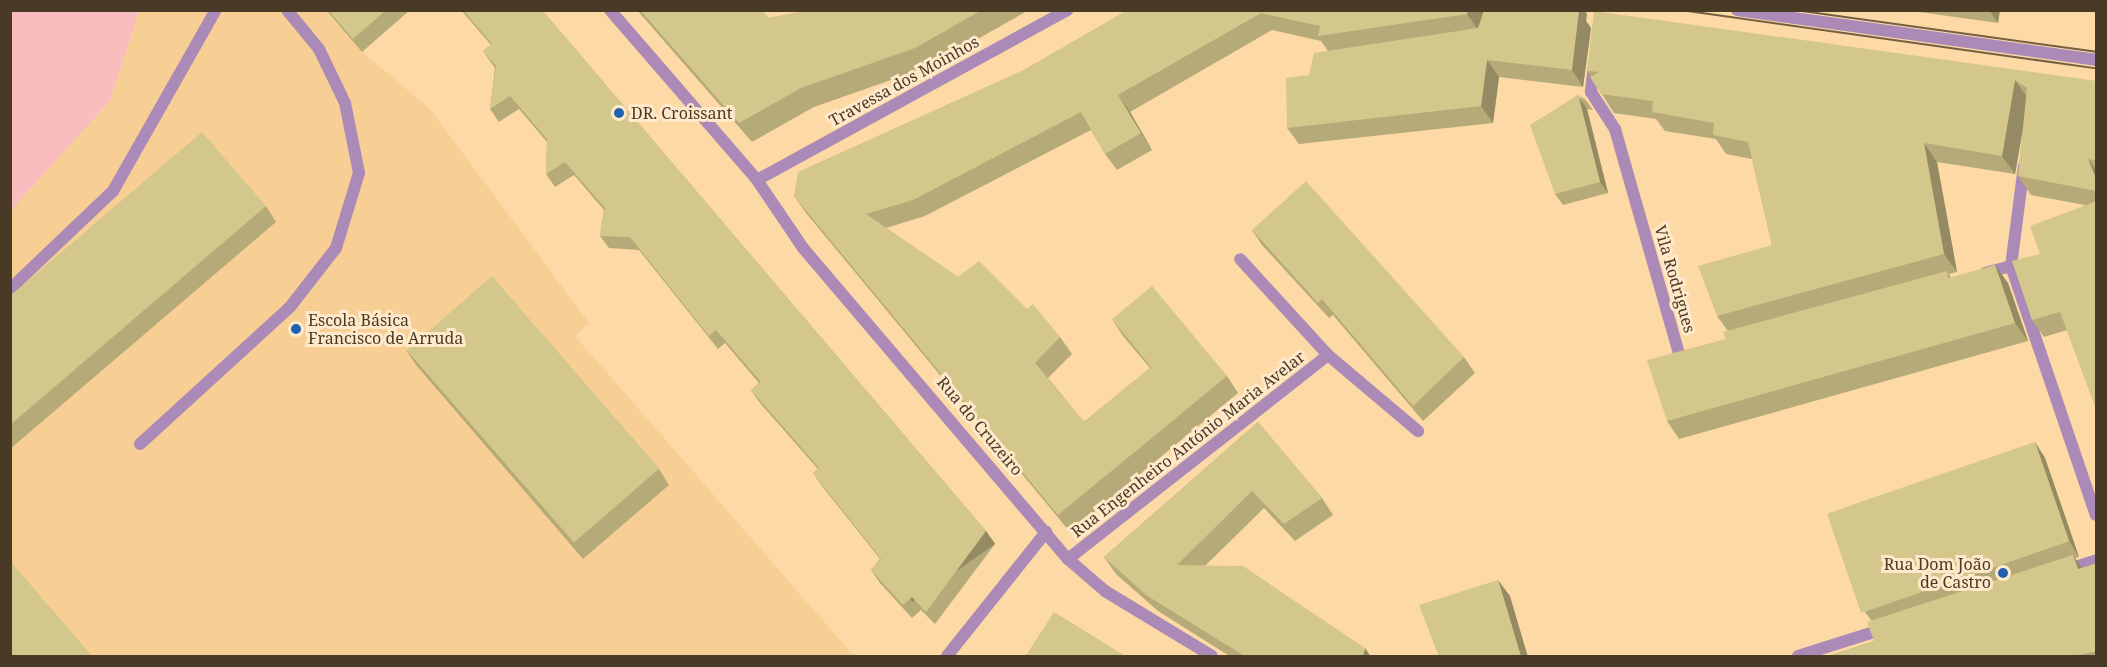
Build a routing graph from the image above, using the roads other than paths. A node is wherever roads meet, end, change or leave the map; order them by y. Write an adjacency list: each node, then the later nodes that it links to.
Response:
1 (216, 10): 13 (street)
2 (287, 10): 17 (street)
3 (610, 10): 9 (street, Rua do Cruzeiro)
4 (1067, 10): 9 (street, Travessa dos Moinhos)
5 (1737, 10): 7 (street)
6 (1597, 46): 14 (street, Vila Rodrigues)
7 (2097, 60)
8 (2026, 152): 11 (street)
9 (757, 180): 19 (street, Rua do Cruzeiro)
10 (1240, 259): 15 (street, Rua Engenheiro António Maria Avelar)
11 (2011, 266): 12 (street); 18 (street)
12 (1965, 279)
13 (10, 289)
14 (1703, 351)
15 (1328, 355): 16 (street, Rua Engenheiro António Maria Avelar); 20 (street, Rua Engenheiro António Maria Avelar)
16 (1418, 430)
17 (140, 444)
18 (2097, 515)
19 (1046, 532): 20 (street, Rua do Cruzeiro); 24 (street)
20 (1068, 559): 25 (street, Rua do Cruzeiro)
21 (2097, 560): 22 (street)
22 (2055, 574)
23 (1899, 625): 26 (street)
24 (947, 657)
25 (1212, 657)
26 (1798, 657)

